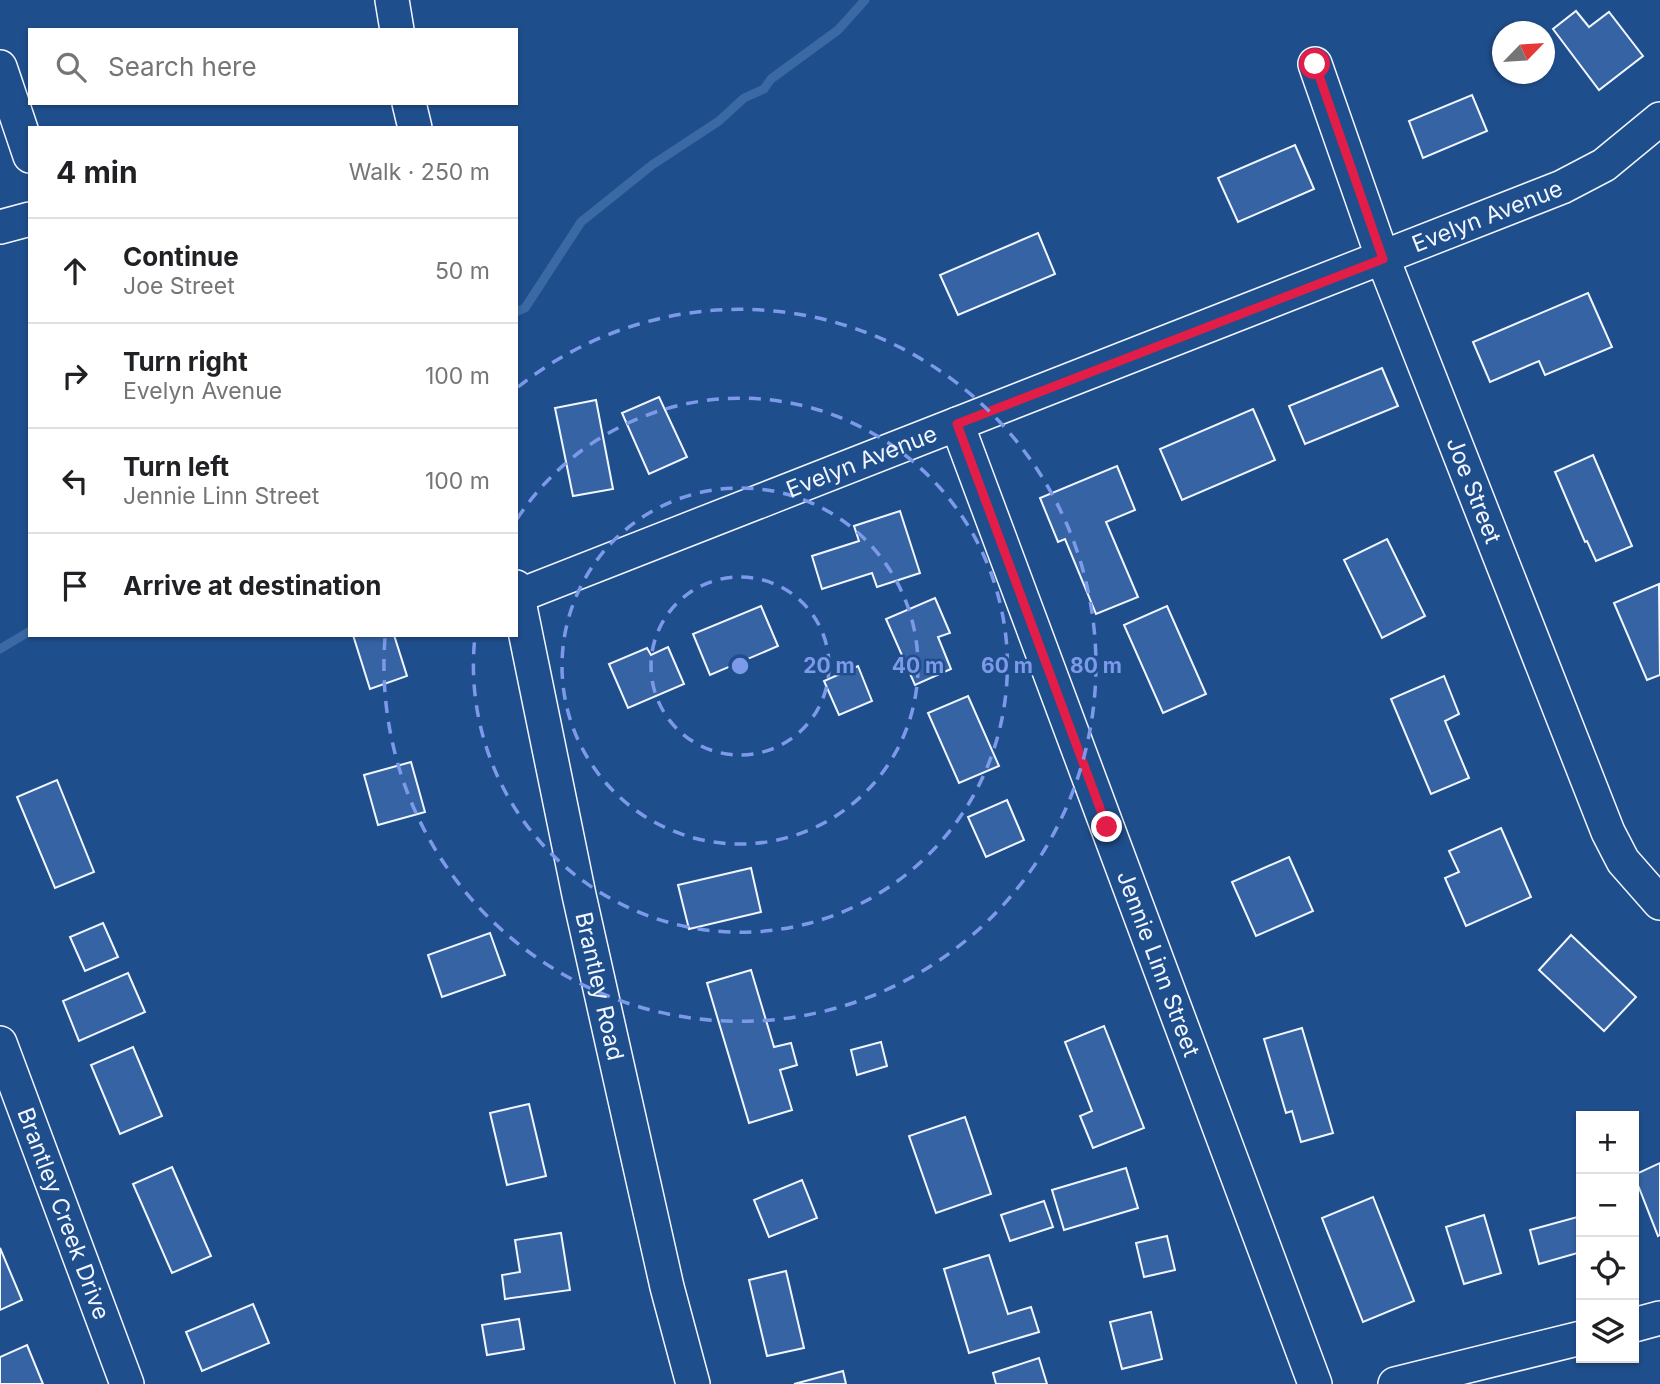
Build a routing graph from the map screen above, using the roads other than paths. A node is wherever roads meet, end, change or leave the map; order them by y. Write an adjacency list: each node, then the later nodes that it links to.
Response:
1 (392, 0): 2 (street)
2 (397, 28)
3 (1315, 64): 11 (street, Joe Street)
4 (0, 67): 8 (street)
5 (409, 105): 7 (street)
6 (1660, 119): 11 (street, Evelyn Avenue)
7 (415, 126)
8 (28, 150)
9 (28, 220): 10 (street)
10 (0, 227)
11 (1383, 259): 12 (street, Evelyn Avenue); 15 (street, Joe Street)
12 (957, 424): 13 (street, Evelyn Avenue); 22 (street, Jennie Linn Street)
13 (518, 591)
14 (518, 596): 21 (street, Brantley Road)
15 (1660, 903)
16 (0, 1043): 20 (street, Brantley Creek Drive)
17 (1660, 1318): 18 (street)
18 (1639, 1324)
19 (1576, 1339): 23 (street)
20 (127, 1384)
21 (693, 1384)
22 (1315, 1384)
23 (1395, 1384)

